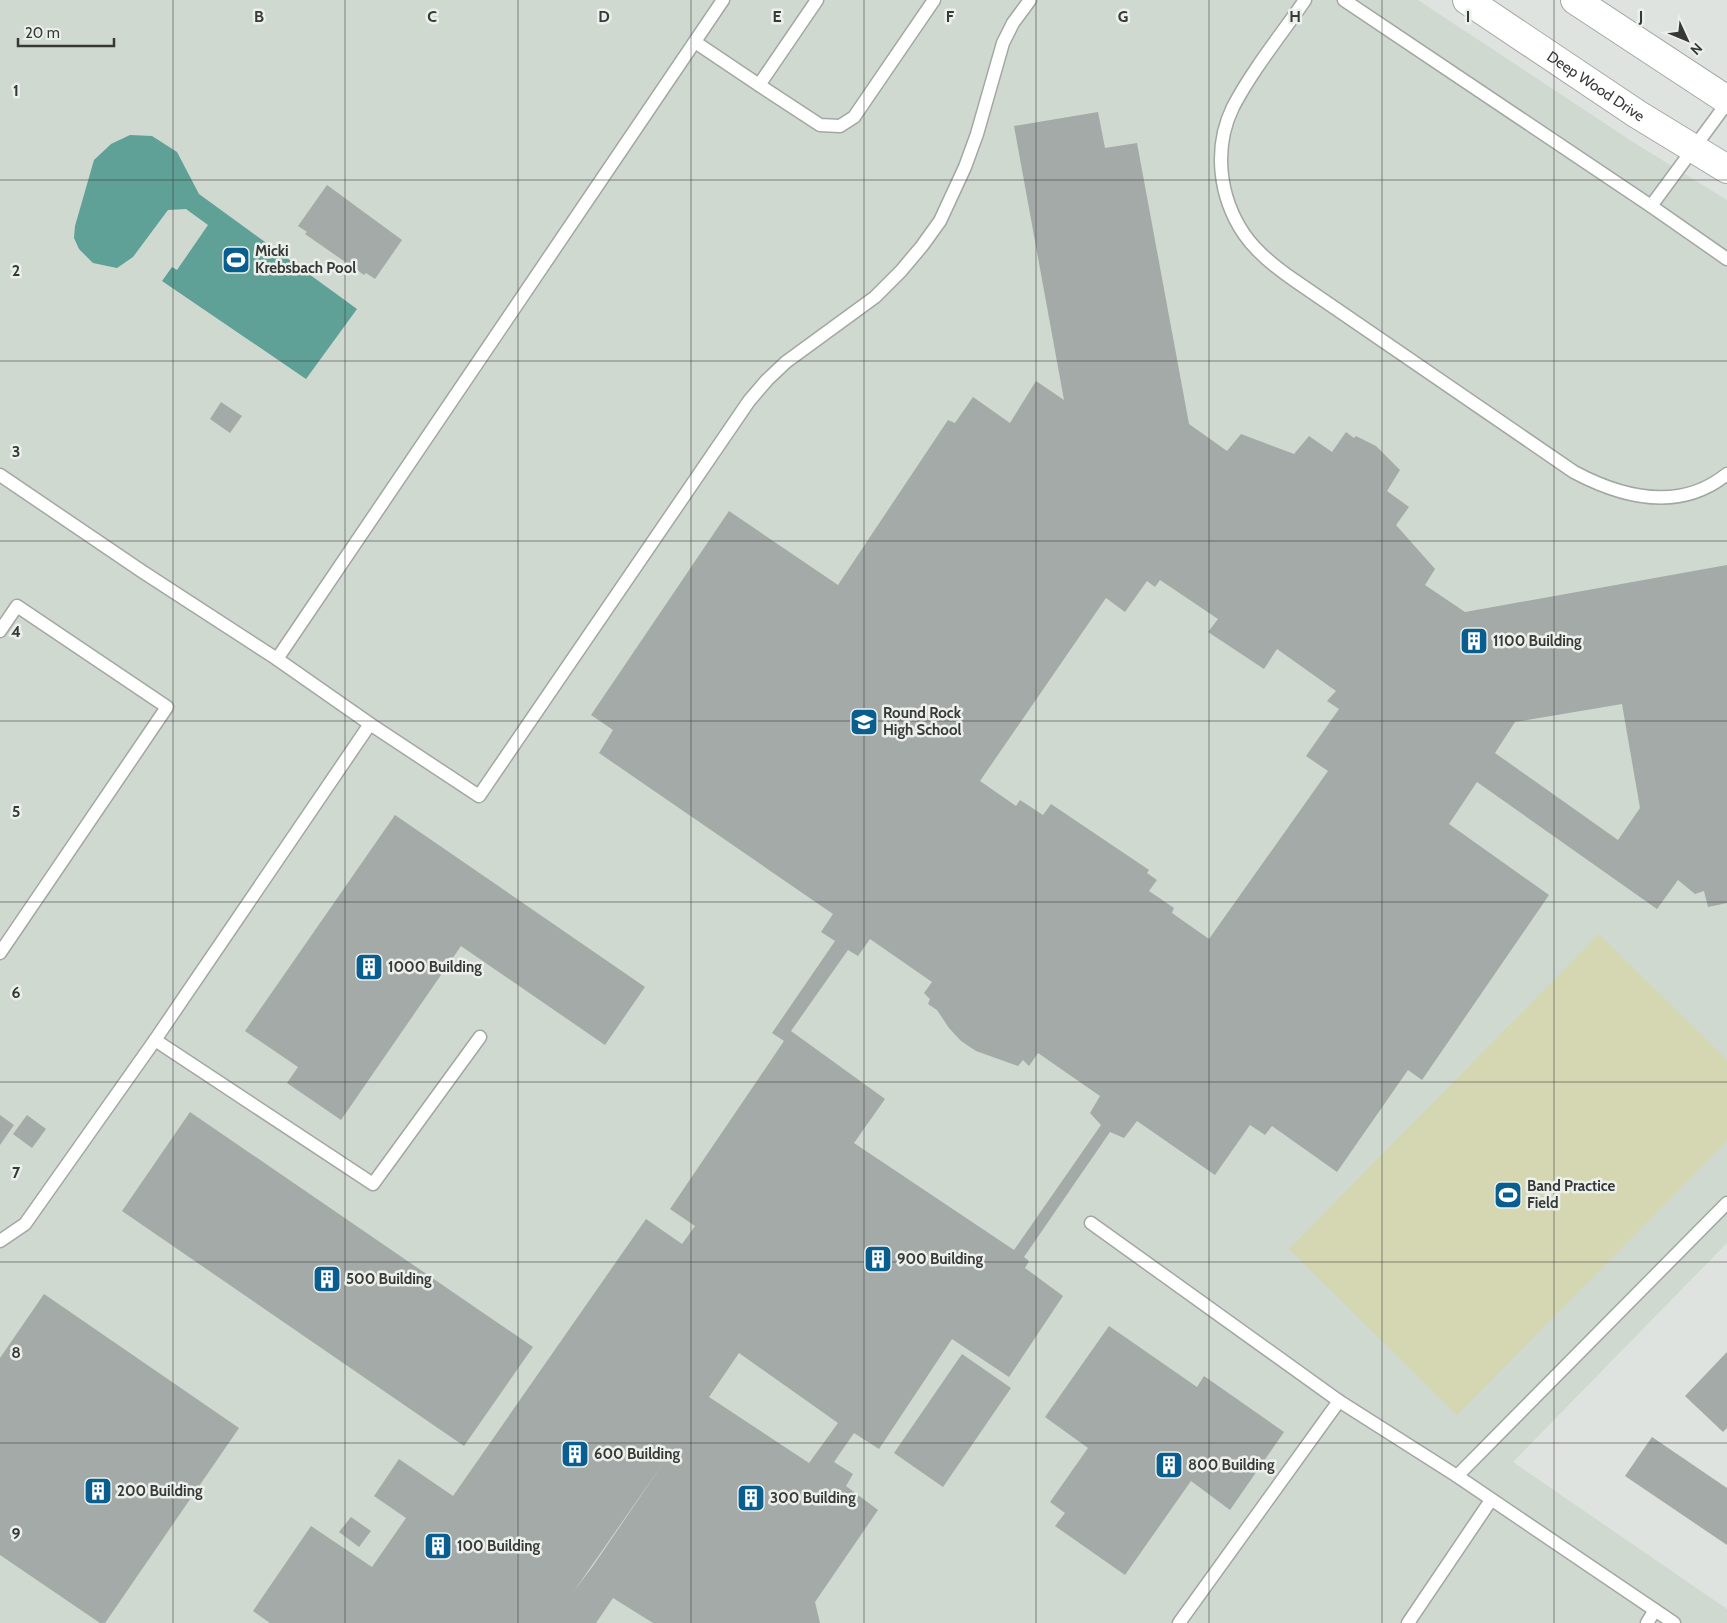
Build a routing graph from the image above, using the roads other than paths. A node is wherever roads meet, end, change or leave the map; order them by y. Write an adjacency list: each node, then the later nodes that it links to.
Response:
1 (723, 0): 9 (lane)
2 (818, 0): 10 (lane)
3 (934, 0): 10 (lane)
4 (1030, 0): 20 (lane)
5 (1305, 0): 16 (lane)
6 (1344, 0): 14 (lane)
7 (1467, 0): 12 (street, Deep Wood Drive)
8 (1575, 0): 11 (street)
9 (695, 42): 10 (lane); 19 (lane)
10 (759, 85)
11 (1727, 101): 12 (lane)
12 (1693, 150): 13 (street, Deep Wood Drive); 14 (lane)
13 (1727, 169)
14 (1651, 206): 15 (lane)
15 (1727, 259)
16 (1727, 474)
17 (0, 475): 19 (lane)
18 (0, 631): 21 (lane)
19 (277, 660): 20 (lane)
20 (370, 724): 23 (lane)
21 (0, 953)
22 (480, 1038): 23 (lane)
23 (155, 1040): 26 (lane)
24 (1727, 1203): 28 (lane)
25 (1091, 1223): 27 (lane)
26 (0, 1240)
27 (1340, 1401): 28 (lane); 31 (lane)
28 (1457, 1476): 29 (lane)
29 (1491, 1500): 30 (lane); 32 (lane)
30 (1655, 1610): 33 (lane); 34 (lane)
31 (1179, 1623)
32 (1408, 1623)
33 (1647, 1623)
34 (1674, 1623)

